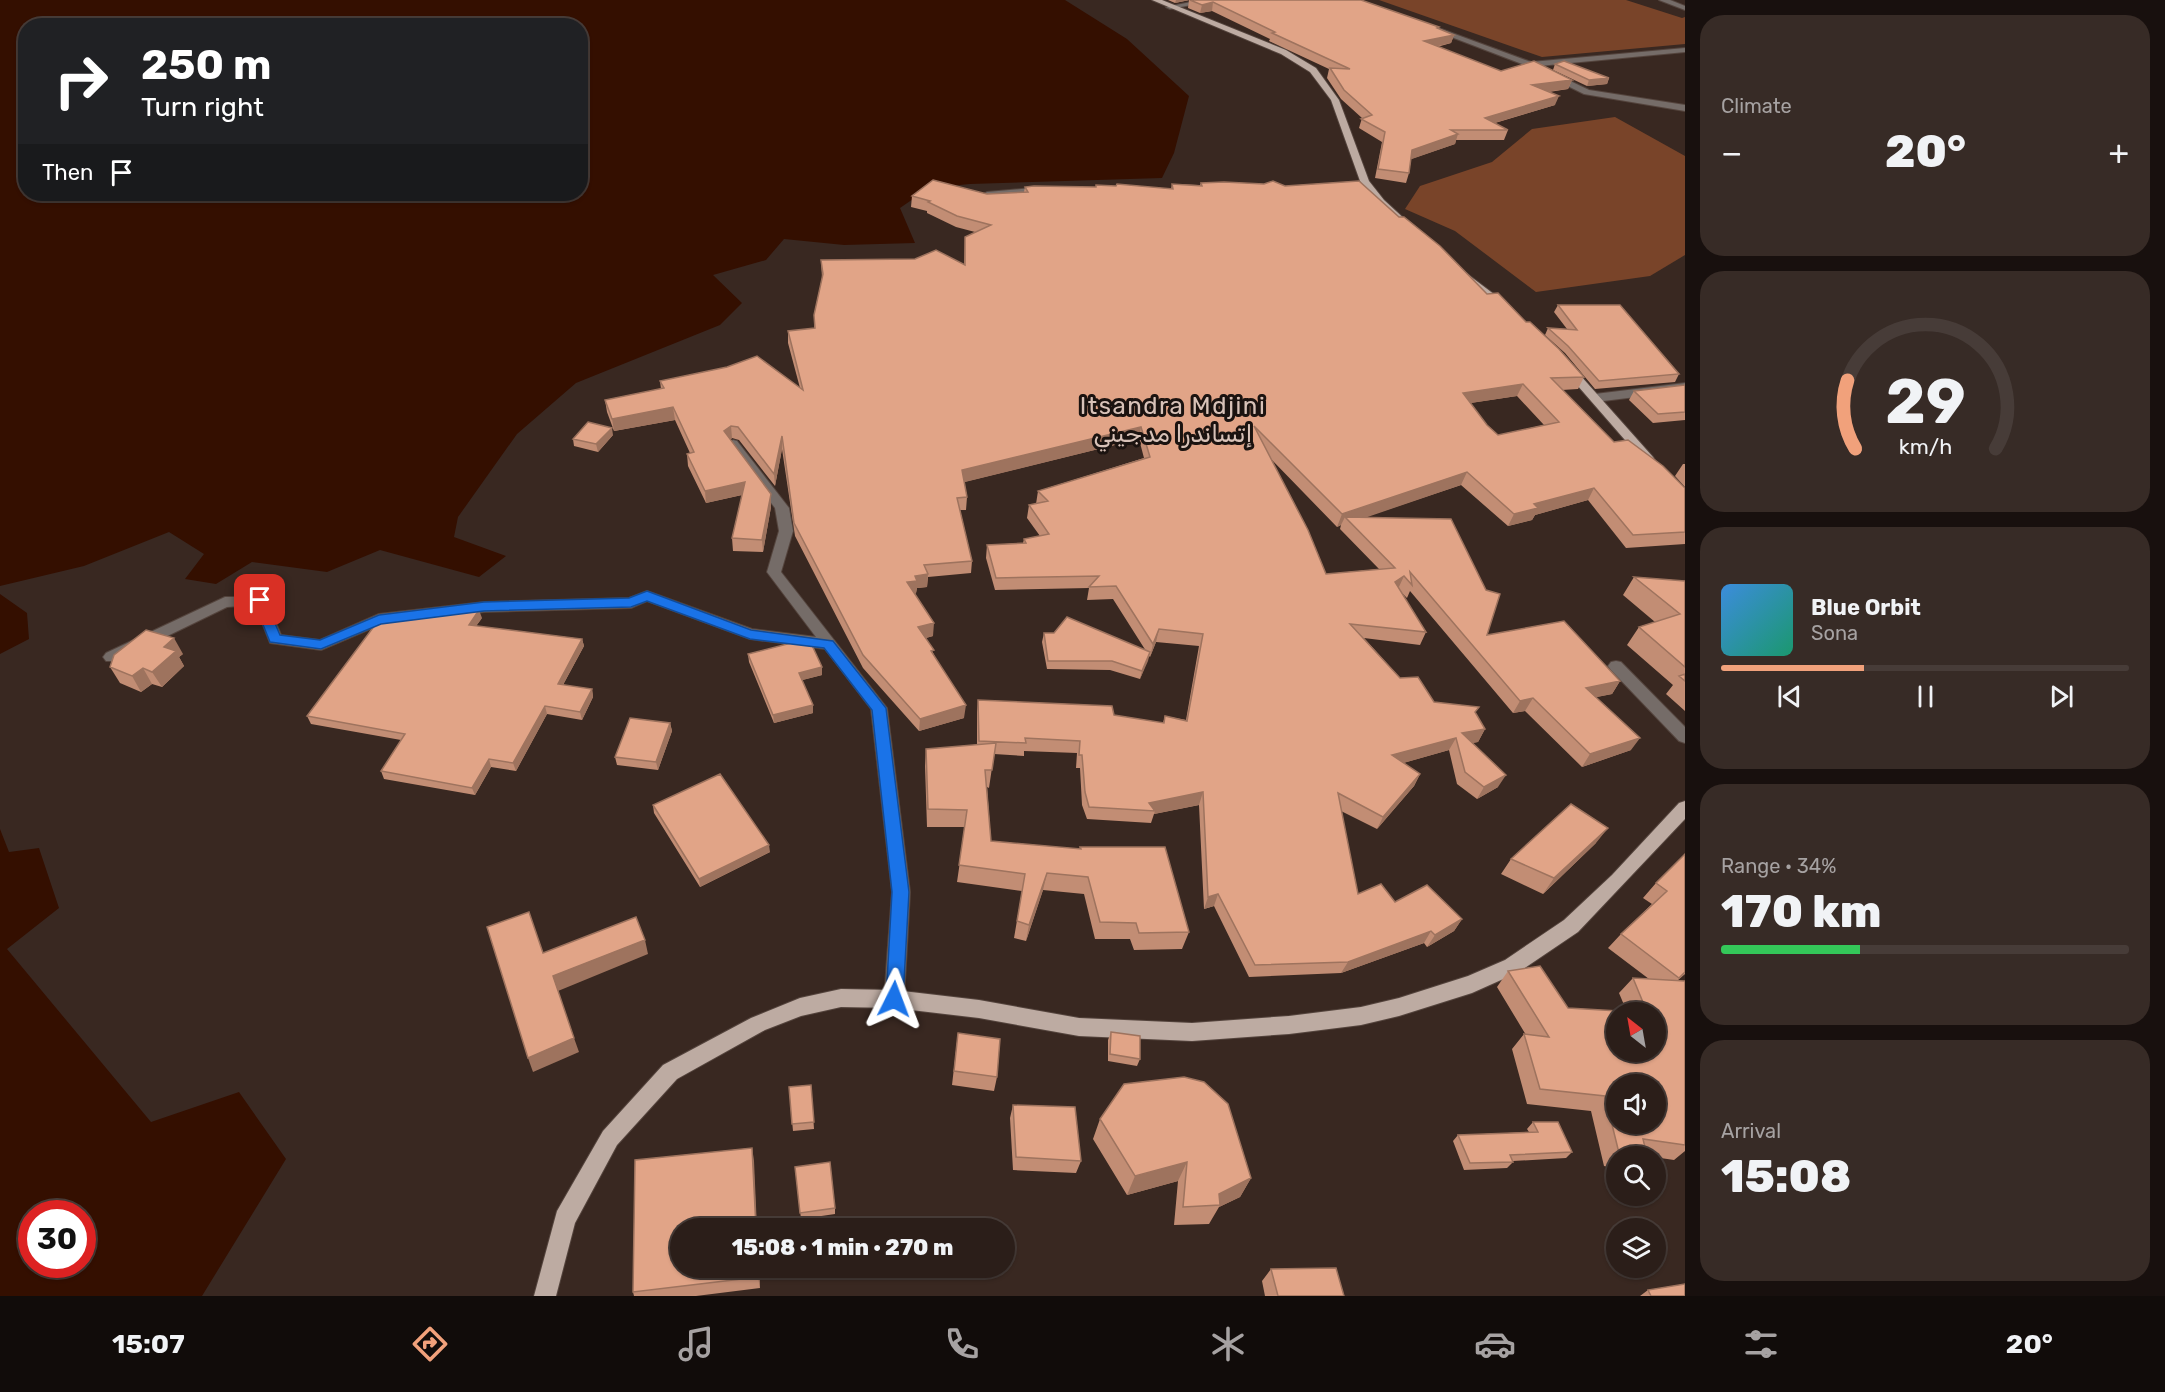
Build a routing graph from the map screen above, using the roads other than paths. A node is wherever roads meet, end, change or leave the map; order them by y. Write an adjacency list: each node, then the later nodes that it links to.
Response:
1 (1156, 0): 4 (main road)
2 (1214, 0): 4 (street)
3 (1663, 0): 5 (street)
4 (1170, 7): 11 (main road)
5 (1685, 8)
6 (1423, 24): 8 (street)
7 (1685, 50): 8 (street)
8 (1530, 64): 9 (street)
9 (1685, 108)
10 (1357, 187): 11 (street)
11 (1368, 187): 14 (main road)
12 (1055, 189): 13 (street)
13 (975, 196)
14 (1413, 231)
15 (1455, 267): 16 (main road)
16 (1513, 314)
17 (1559, 357): 19 (main road)
18 (1685, 387): 19 (street)
19 (1595, 398): 21 (main road)
20 (734, 444): 22 (street)
21 (1656, 467)
22 (828, 644): 23 (street); 27 (street)
23 (111, 657)
24 (1616, 666): 25 (street)
25 (1685, 737)
26 (1685, 808): 27 (main road)
27 (894, 999): 28 (main road)
28 (544, 1296)

